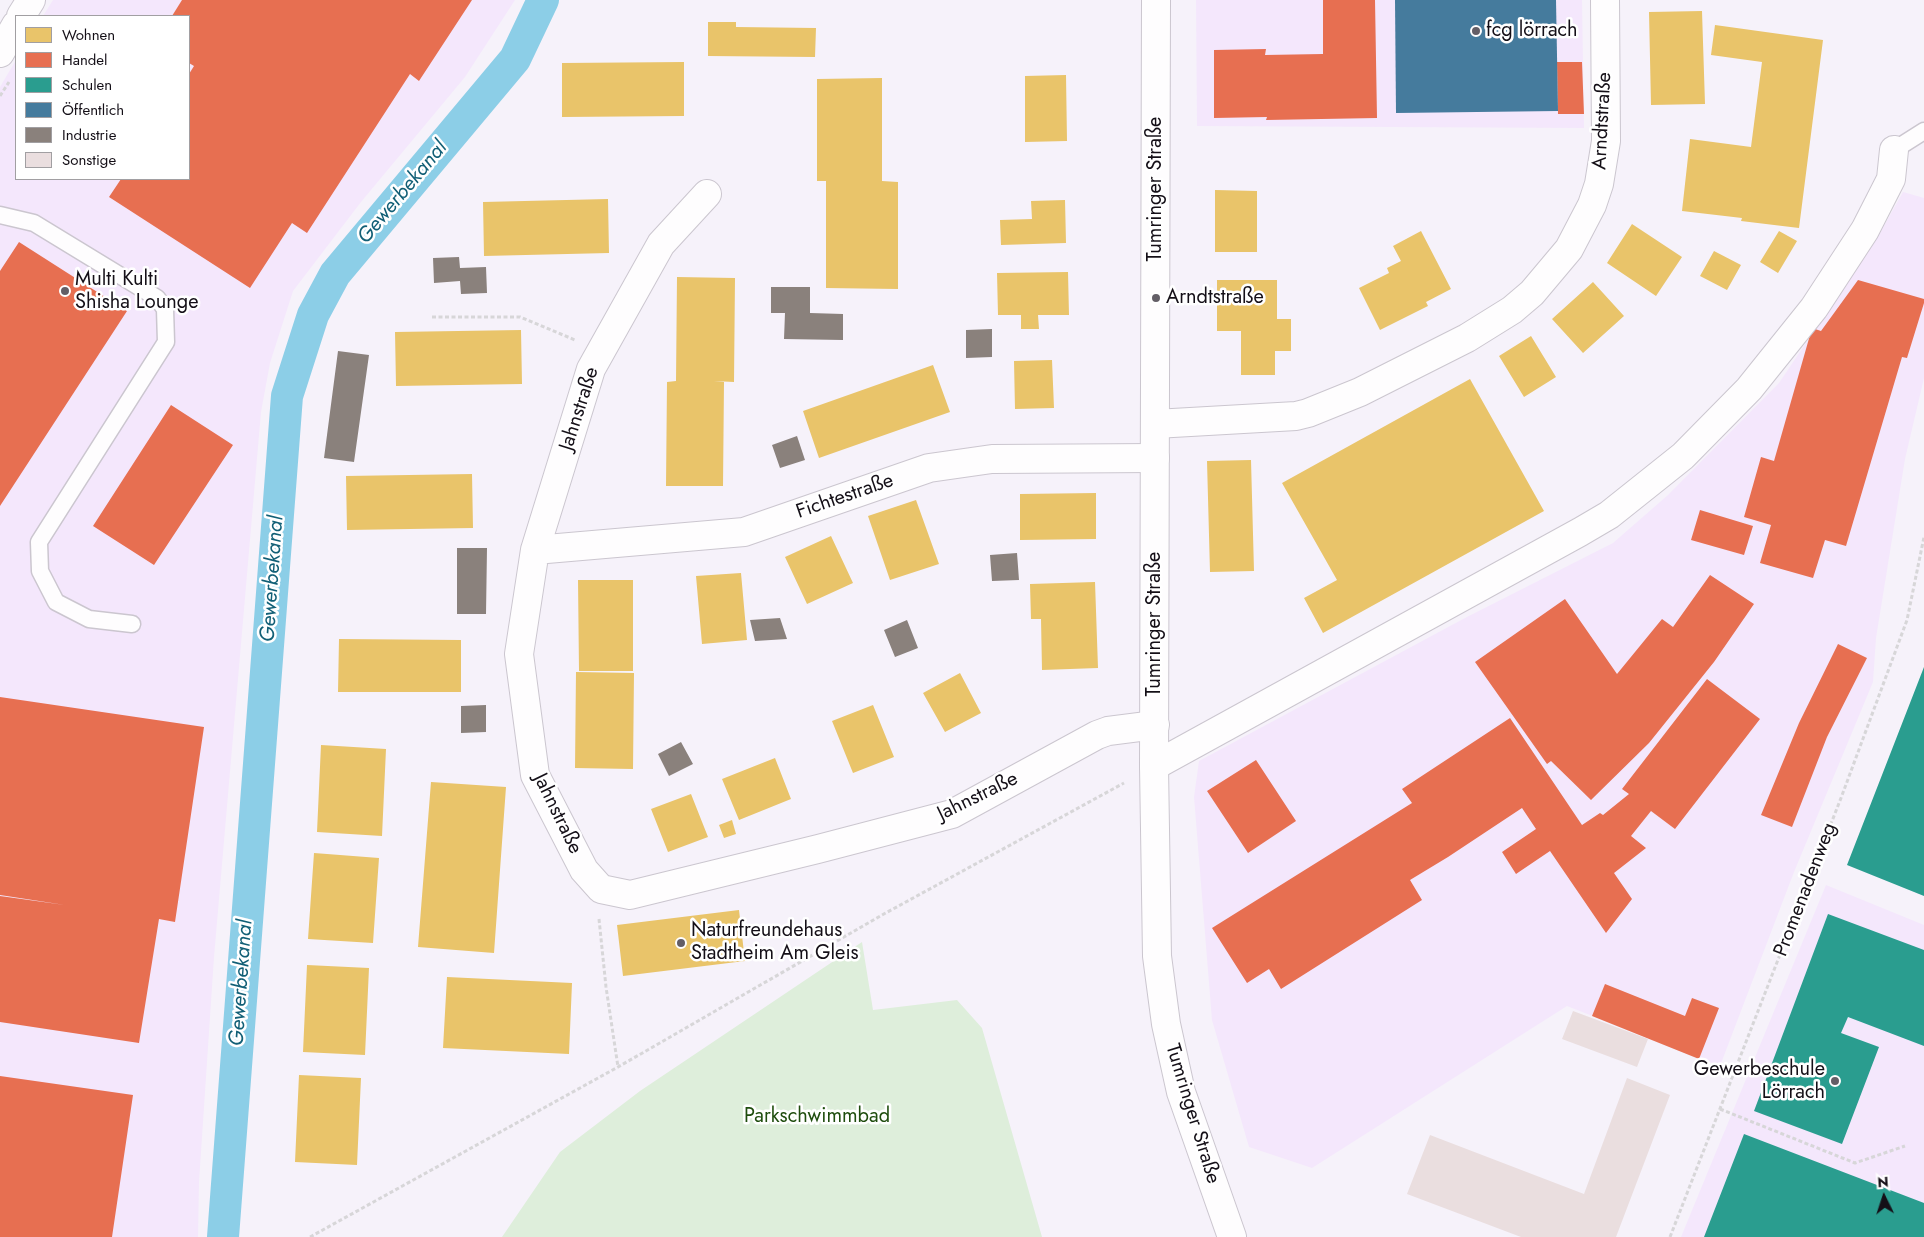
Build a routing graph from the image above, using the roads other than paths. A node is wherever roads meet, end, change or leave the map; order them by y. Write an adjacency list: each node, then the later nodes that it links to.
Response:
1 (31, 0): 4 (street)
2 (1156, 0): 11 (street, Tumringer Straße)
3 (1605, 0): 11 (street, Arndtstraße)
4 (23, 15)
5 (15, 27): 6 (street)
6 (0, 53)
7 (1924, 131): 8 (lane)
8 (1894, 150): 16 (street)
9 (707, 194): 13 (street, Jahnstraße)
10 (0, 215): 14 (lane)
11 (1155, 424): 12 (street, Tumringer Straße)
12 (1155, 458): 13 (street, Fichtestraße); 15 (street, Tumringer Straße)
13 (535, 550): 15 (street, Jahnstraße)
14 (132, 624)
15 (1155, 725): 16 (street, Tumringer Straße)
16 (1154, 766): 17 (street, Tumringer Straße)
17 (1232, 1237)

